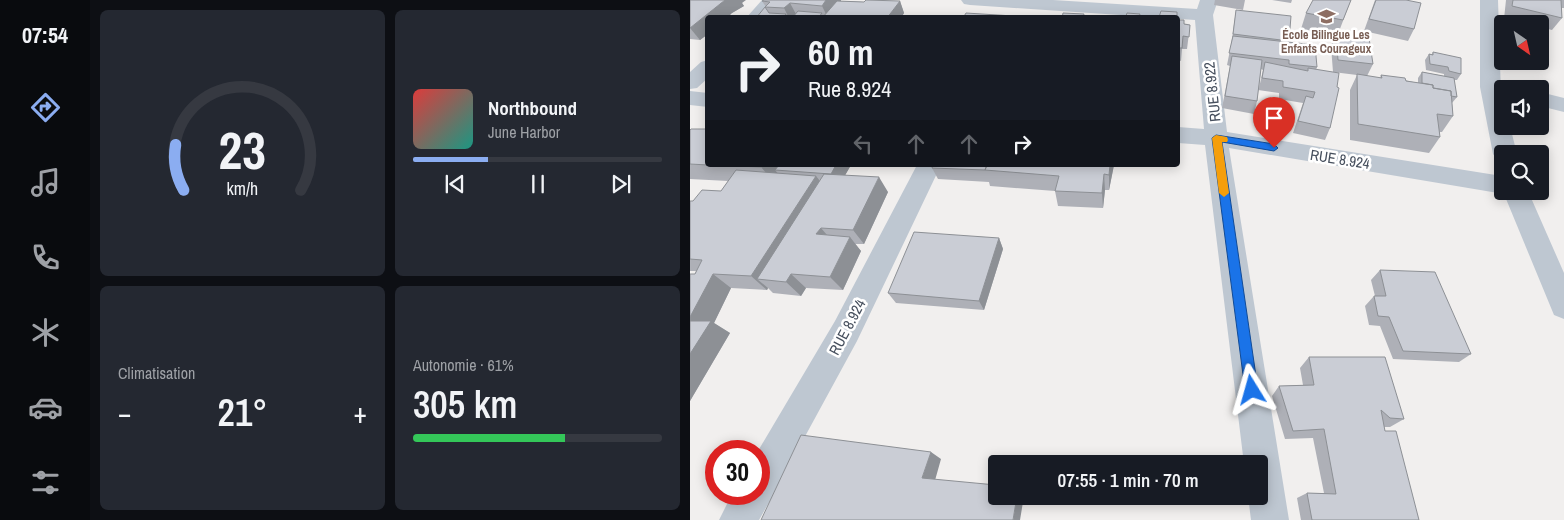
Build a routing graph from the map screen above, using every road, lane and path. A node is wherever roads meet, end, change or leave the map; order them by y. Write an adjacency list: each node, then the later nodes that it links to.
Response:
1 (772, 0): 5 (street)
2 (970, 0): 4 (street, RUE 8.922)
3 (1489, 0): 7 (street)
4 (1207, 8): 14 (street, RUE 8.922)
5 (758, 15)
6 (705, 69): 8 (street)
7 (1495, 80)
8 (690, 83)
9 (690, 98): 10 (street)
10 (705, 100)
11 (1549, 101): 12 (street)
12 (1564, 105)
13 (1180, 135): 14 (street, RUE 8.924)
14 (1216, 138): 16 (street, RUE 8.924); 22 (street, RUE 8.922)
15 (928, 167): 19 (street, RUE 8.924)
16 (1494, 184)
17 (1518, 200): 18 (street)
18 (1562, 299)
19 (770, 465)
20 (747, 505): 21 (street)
21 (738, 520)
22 (1270, 520)

